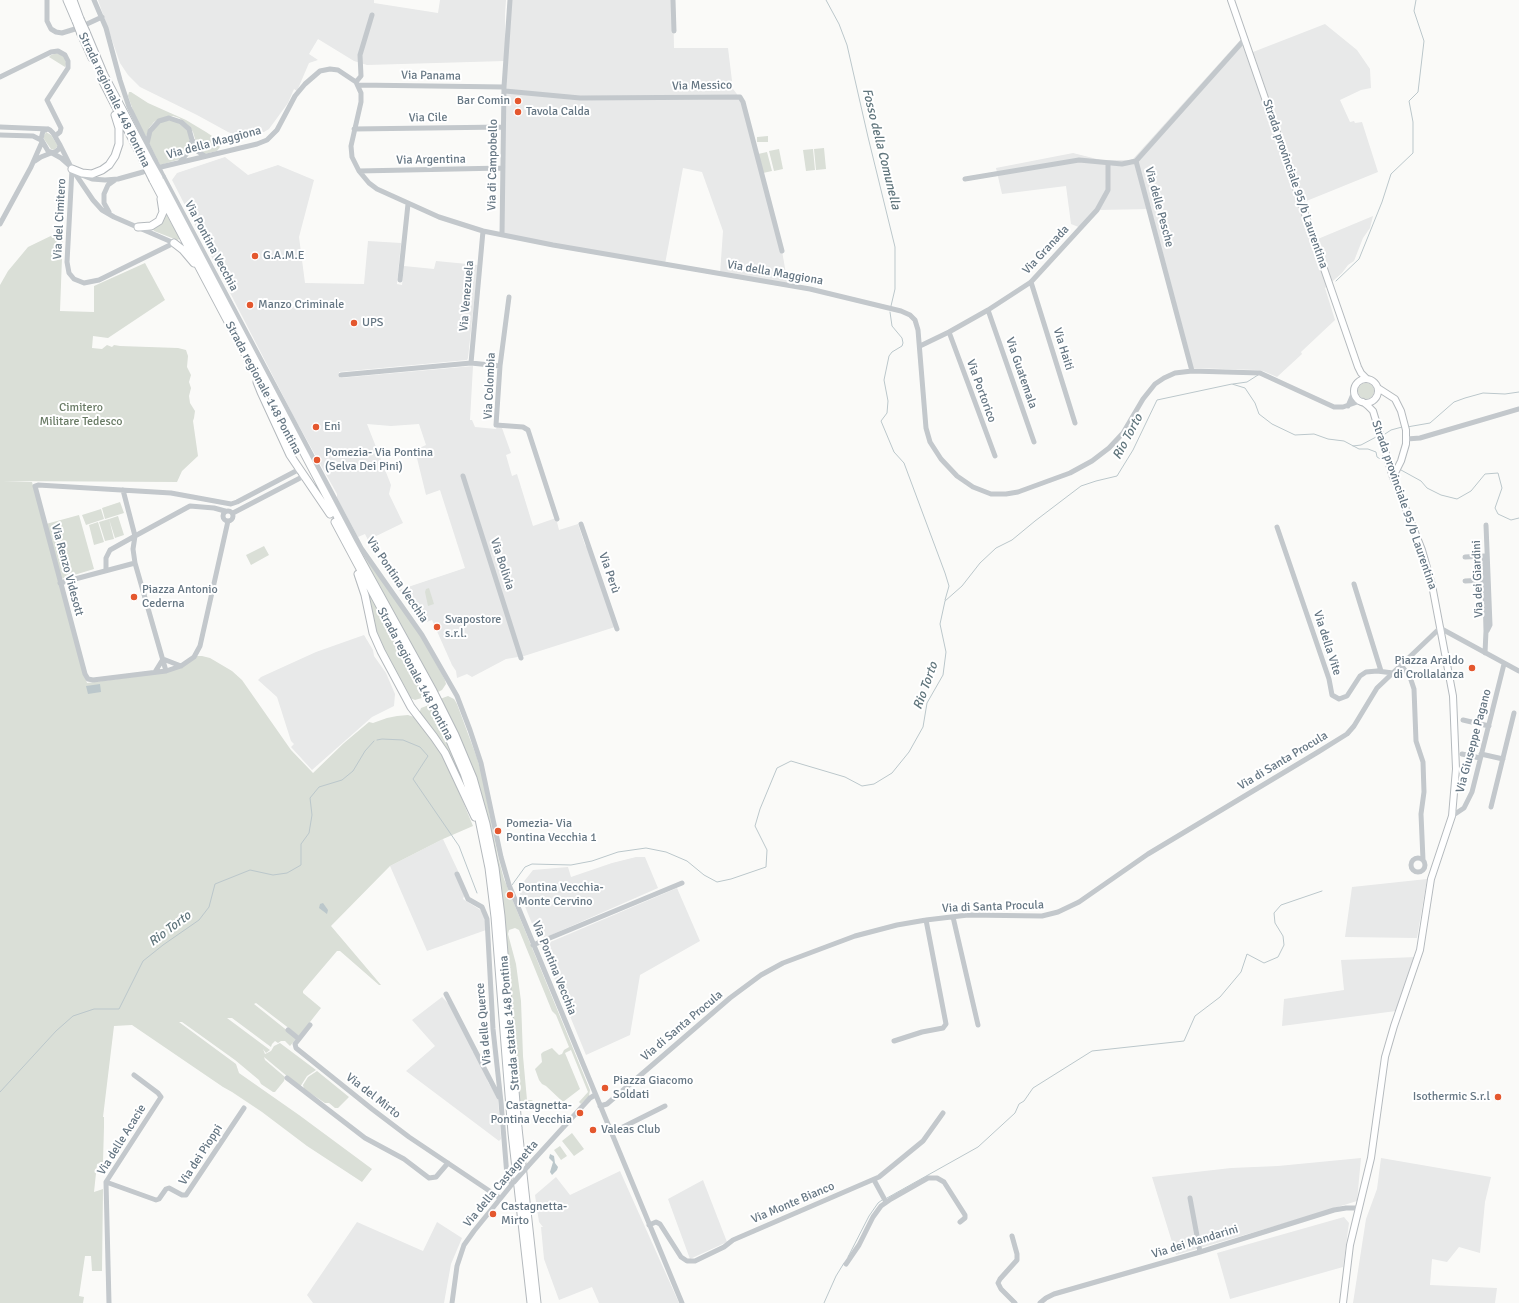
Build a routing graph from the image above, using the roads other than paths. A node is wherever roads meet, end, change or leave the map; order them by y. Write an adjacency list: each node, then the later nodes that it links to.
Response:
1 (47, 0): 12 (street)
2 (67, 0): 10 (highway, Strada regionale 148 Pontina)
3 (73, 0): 10 (highway)
4 (94, 0): 9 (street)
5 (510, 0): 19 (street, Via di Campobello)
6 (673, 0): 13 (street)
7 (1231, 0): 15 (main road, Strada provinciale 95/b Laurentina)
8 (372, 15): 18 (street)
9 (102, 17): 11 (street); 31 (street)
10 (78, 20): 14 (highway, Strada regionale 148 Pontina, bridge)
11 (87, 24)
12 (75, 29)
13 (674, 31)
14 (84, 33): 17 (highway, Strada regionale 148 Pontina); 35 (highway, Strada regionale 148 Pontina)
15 (1245, 39): 34 (street, Via delle Pesche); 69 (main road, Strada provinciale 95/b Laurentina)
16 (0, 78): 27 (street)
17 (100, 78): 35 (highway, Strada regionale 148 Pontina); 40 (highway)
18 (357, 84): 19 (street, Via Panama); 23 (street, Via della Maggiona); 33 (street, Via della Maggiona)
19 (505, 89): 21 (street, Via di Campobello); 58 (street, Via Messico)
20 (0, 127): 22 (street)
21 (503, 127): 23 (street, Via Cile); 41 (street, Via di Campobello)
22 (16, 128): 24 (street); 26 (street)
23 (354, 129): 42 (street, Via della Maggiona)
24 (48, 130): 27 (street); 29 (street)
25 (0, 135): 26 (street)
26 (15, 135): 29 (street)
27 (55, 136): 30 (street)
28 (192, 140): 31 (street); 33 (street); 36 (street)
29 (42, 141): 32 (street); 38 (street)
30 (60, 145): 32 (street); 40 (street)
31 (148, 147): 35 (street)
32 (52, 153): 38 (street); 40 (street)
33 (204, 156): 36 (street, Via della Maggiona)
34 (1136, 161): 37 (street); 70 (street, Via delle Pesche)
35 (150, 162): 47 (highway, Strada regionale 148 Pontina, bridge)
36 (180, 162): 39 (street, Via della Maggiona)
37 (1108, 163): 46 (street); 61 (street, Via Granada)
38 (31, 167): 52 (street)
39 (161, 167)
40 (72, 168): 44 (street); 45 (street); 48 (street, Via del Cimitero)
41 (503, 168): 42 (street, Via Argentina); 56 (street, Via di Campobello)
42 (359, 171): 50 (street, Via della Maggiona)
43 (143, 172): 45 (street)
44 (79, 179): 48 (street); 51 (street)
45 (118, 179): 51 (street)
46 (965, 179)
47 (158, 180): 49 (street, Via Pontina Vecchia); 53 (highway); 54 (highway, Strada regionale 148 Pontina); 59 (highway, Strada regionale 148 Pontina)
48 (71, 181): 57 (street, Via del Cimitero)
49 (173, 195): 54 (highway); 141 (street, Via Pontina Vecchia)
50 (408, 204): 55 (street, Via della Maggiona); 60 (street)
51 (114, 217): 53 (street)
52 (0, 224)
53 (138, 227): 57 (street)
54 (186, 231): 123 (highway, Strada regionale 148 Pontina)
55 (483, 231): 56 (street, Via della Maggiona); 66 (street, Via Venezuela)
56 (502, 235): 65 (street, Via della Maggiona)
57 (174, 243): 59 (highway)
58 (782, 251)
59 (205, 276): 67 (highway, Strada regionale 148 Pontina)
60 (400, 280)
61 (1031, 282): 63 (street, Via Granada); 82 (street, Via Haiti)
62 (509, 296): 68 (street, Via Colombia)
63 (988, 310): 64 (street, Via Granada); 84 (street, Via Guatemala)
64 (949, 332): 65 (street, Via Granada); 85 (street, Via Portorico)
65 (920, 346): 70 (street, Via della Maggiona)
66 (471, 363): 68 (street); 71 (street)
67 (252, 366): 86 (highway); 94 (highway, Strada regionale 148 Pontina)
68 (500, 366): 95 (street, Via Colombia)
69 (1358, 367): 72 (main road, Strada provinciale 95/b Laurentina); 73 (main road, Strada provinciale 95/b Laurentina)
70 (1192, 371): 79 (street, Via della Maggiona)
71 (341, 376)
72 (1367, 379): 73 (main road); 74 (main road, Strada provinciale 95/b Laurentina)
73 (1357, 382): 75 (main road, Strada provinciale 95/b Laurentina)
74 (1378, 388): 76 (main road); 77 (main road, Strada provinciale 95/b Laurentina)
75 (1354, 392): 78 (main road, Strada provinciale 95/b Laurentina); 79 (street)
76 (1388, 394): 77 (main road); 83 (main road)
77 (1375, 398): 78 (main road); 81 (main road, Strada provinciale 95/b Laurentina)
78 (1362, 402): 79 (street, Via della Maggiona); 81 (main road, Strada provinciale 95/b Laurentina)
79 (1348, 406)
80 (1519, 409): 83 (street)
81 (1373, 411): 89 (main road, Strada provinciale 95/b Laurentina)
82 (1075, 423)
83 (1407, 439): 89 (main road)
84 (1034, 442)
85 (995, 456)
86 (297, 469): 87 (highway); 90 (street); 91 (street, Via Renzo Videsott)
87 (304, 476): 90 (street); 94 (highway)
88 (463, 476): 113 (street, Via Bolivia)
89 (1393, 476): 109 (main road, Strada provinciale 95/b Laurentina)
90 (290, 483): 93 (street)
91 (123, 490): 100 (street); 107 (street, Via Renzo Videsott)
92 (225, 511): 93 (street); 96 (street, Via Renzo Videsott); 100 (street)
93 (233, 513): 96 (street, Via Renzo Videsott)
94 (330, 514): 101 (highway, Strada regionale 148 Pontina)
95 (557, 519)
96 (228, 521): 117 (street, Via Renzo Videsott)
97 (581, 524): 110 (street, Via Perù)
98 (1486, 525): 111 (street, Via dei Giardini)
99 (1277, 527): 119 (street, Via della Vite)
100 (135, 536): 103 (street); 104 (street)
101 (347, 546): 123 (highway, Strada regionale 148 Pontina); 133 (highway)
102 (1465, 557): 105 (street, Via dei Giardini)
103 (135, 563): 104 (street); 114 (street)
104 (106, 570): 107 (street)
105 (1485, 580): 106 (street); 111 (street, Via dei Giardini)
106 (1465, 581)
107 (60, 583): 121 (street, Via Renzo Videsott)
108 (1354, 584): 119 (street)
109 (1440, 628): 112 (street); 116 (street, Via di Santa Procula); 132 (main road, Strada provinciale 95/b Laurentina)
110 (617, 629)
111 (1486, 631): 112 (street, Via dei Giardini)
112 (1485, 653): 115 (street)
113 (521, 658)
114 (163, 659): 117 (street); 118 (street); 121 (street)
115 (1504, 664): 120 (street); 126 (street, Via Giuseppe Pagano)
116 (1401, 665): 122 (street, Via di Santa Procula); 134 (street)
117 (181, 666): 118 (street, Via Renzo Videsott)
118 (166, 671): 121 (street, Via Renzo Videsott)
119 (1381, 671): 122 (street, Via della Vite)
120 (1519, 671)
121 (155, 672)
122 (1393, 673): 139 (street, Via di Santa Procula)
123 (430, 692): 130 (highway, Strada regionale 148 Pontina)
124 (1514, 713): 129 (street)
125 (1462, 720): 126 (street)
126 (1488, 726): 128 (street, Via Giuseppe Pagano)
127 (1462, 754): 128 (street)
128 (1481, 756): 129 (street); 132 (street, Via Giuseppe Pagano)
129 (1503, 759): 131 (street)
130 (467, 771): 133 (highway, Strada statale 148 Pontina); 137 (highway, Strada statale 148 Pontina)
131 (1491, 807)
132 (1452, 816): 164 (main road, Strada provinciale 95/b Laurentina)
133 (482, 833): 137 (highway, Strada statale 148 Pontina)
134 (1423, 860)
135 (457, 874): 151 (street, Via delle Querce)
136 (682, 883): 141 (street)
137 (494, 885): 138 (highway, Strada statale 148 Pontina)
138 (496, 897): 172 (highway, Strada statale 148 Pontina); 173 (highway, Strada statale 148 Pontina)
139 (953, 917): 140 (street, Via di Santa Procula); 144 (street)
140 (926, 920): 147 (street); 152 (street, Via di Santa Procula)
141 (533, 945): 150 (street, Via Pontina Vecchia)
142 (446, 994): 151 (street)
143 (310, 1025): 146 (street)
144 (978, 1025)
145 (288, 1030): 146 (street)
146 (299, 1039): 157 (street, Via del Mirto)
147 (894, 1041)
148 (134, 1076): 159 (street, Via delle Acacie)
149 (287, 1078): 157 (street)
150 (595, 1095): 152 (street, Via Pontina Vecchia); 160 (street, Via della Castagnetta, bridge)
151 (501, 1102): 160 (street, Via delle Querce)
152 (600, 1106): 156 (street, Via Pontina Vecchia)
153 (664, 1106): 156 (street)
154 (244, 1108): 159 (street, Via dei Pioppi)
155 (943, 1113): 158 (street, Via Monte Bianco)
156 (611, 1133): 166 (street, Via Pontina Vecchia)
157 (448, 1163): 161 (street, Via del Mirto)
158 (874, 1180): 163 (street); 166 (street, Via Monte Bianco)
159 (106, 1182): 170 (street, Via delle Acacie)
160 (513, 1183): 161 (street, Via della Castagnetta)
161 (500, 1198): 171 (street, Via della Castagnetta)
162 (1190, 1198): 168 (street)
163 (886, 1202): 165 (street); 169 (street)
164 (1359, 1208): 168 (street, Via dei Mandarini); 177 (main road, Strada provinciale 95/b Laurentina)
165 (960, 1222)
166 (649, 1224): 174 (street, Via Pontina Vecchia)
167 (1012, 1236): 175 (street)
168 (1200, 1252): 176 (street, Via dei Mandarini)
169 (846, 1264)
170 (109, 1303)
171 (452, 1303)
172 (531, 1303)
173 (537, 1303)
174 (682, 1303)
175 (1015, 1303)
176 (1040, 1303)
177 (1343, 1303)

